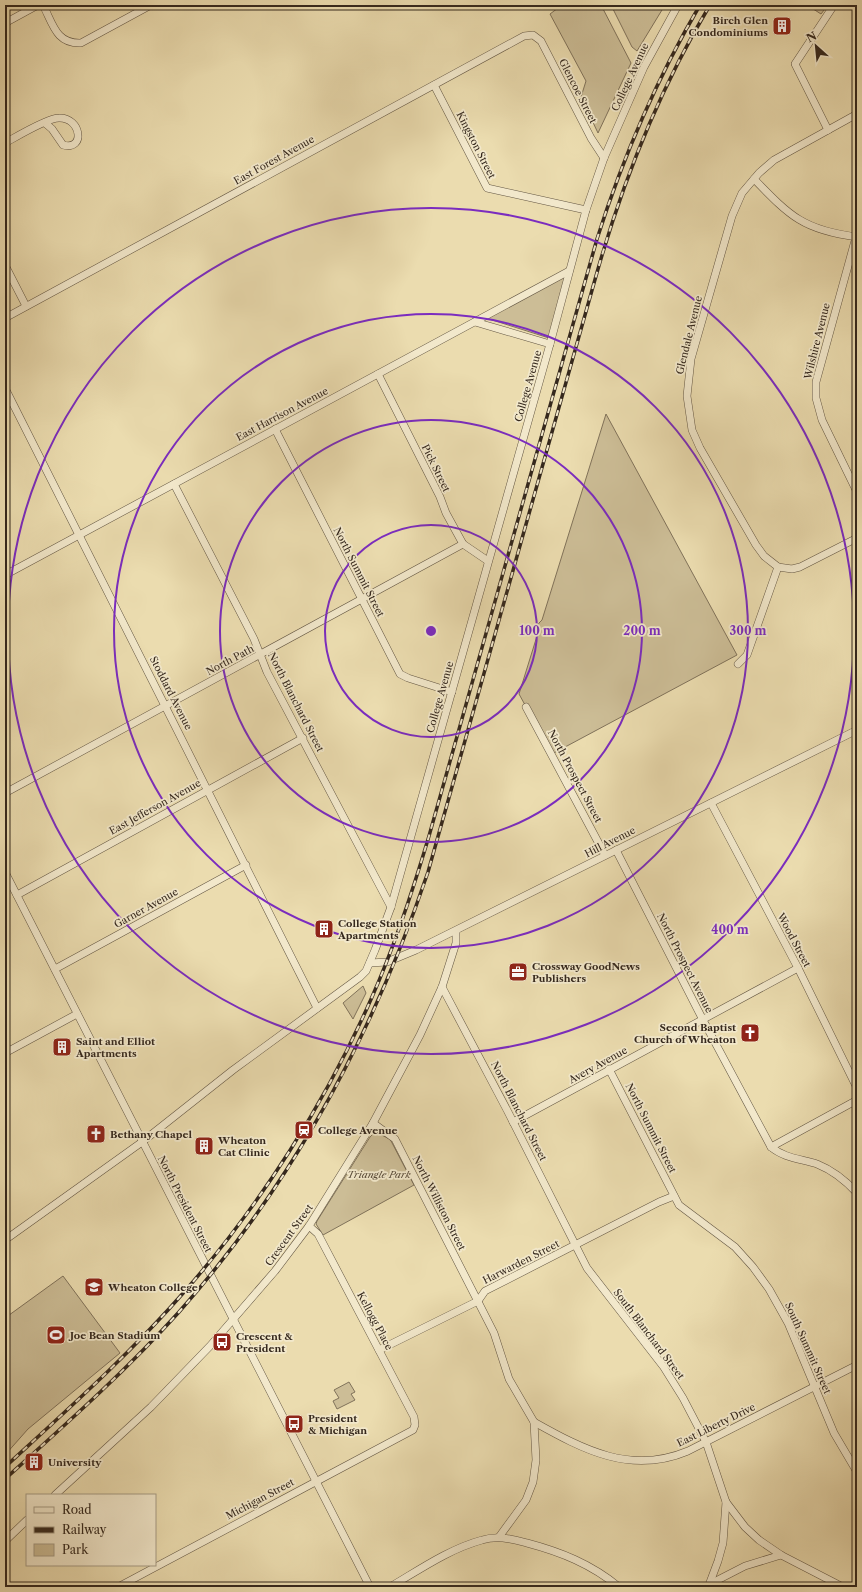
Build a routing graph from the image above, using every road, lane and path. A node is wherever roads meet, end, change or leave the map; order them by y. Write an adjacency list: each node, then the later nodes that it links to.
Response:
1 (38, 5): 6 (street)
2 (43, 5): 3 (street)
3 (150, 5)
4 (678, 5): 13 (street, College Avenue)
5 (834, 5): 11 (street)
6 (5, 23)
7 (532, 35): 8 (street, East Forest Avenue); 13 (street, Glencoe Street)
8 (434, 85): 15 (street, Kingston Street); 19 (street, East Forest Avenue)
9 (857, 114): 11 (street, Glendale Avenue)
10 (44, 123): 10 (street); 12 (street)
11 (828, 130): 14 (street, Glendale Avenue)
12 (5, 143)
13 (604, 158): 15 (street, College Avenue)
14 (754, 179): 16 (street); 32 (street, Glendale Avenue)
15 (586, 210): 18 (street, College Avenue)
16 (857, 237): 27 (street, Wilshire Avenue)
17 (5, 264): 19 (street)
18 (569, 271): 21 (street, East Harrison Avenue); 22 (street, College Avenue)
19 (26, 306): 20 (street)
20 (5, 318)
21 (475, 322): 22 (street); 23 (street, East Harrison Avenue)
22 (550, 344): 31 (street, College Avenue)
23 (378, 374): 25 (street, East Harrison Avenue); 30 (street, Pick Street)
24 (5, 388): 28 (street, Stoddard Avenue)
25 (275, 429): 26 (street, East Harrison Avenue); 34 (street, North Summit Street)
26 (174, 484): 28 (street, East Harrison Avenue); 35 (street, North Blanchard Street)
27 (857, 492)
28 (80, 535): 33 (street, East Harrison Avenue); 38 (street, Stoddard Avenue)
29 (857, 538): 32 (street)
30 (463, 544): 31 (street, Pick Street); 34 (street, North Path)
31 (488, 561): 37 (street, College Avenue)
32 (778, 567): 36 (street)
33 (5, 575)
34 (362, 600): 35 (street, North Path); 37 (street, North Summit Street)
35 (260, 655): 38 (street, North Path); 41 (street, North Blanchard Street)
36 (738, 664)
37 (452, 692): 51 (street, College Avenue)
38 (166, 705): 43 (street, Stoddard Avenue); 44 (street, North Path)
39 (526, 706): 47 (street, North Prospect Street)
40 (855, 731): 42 (street); 45 (street, Hill Avenue)
41 (303, 738): 43 (street, East Jefferson Avenue); 51 (street, North Blanchard Street)
42 (857, 739)
43 (208, 789): 48 (street, Stoddard Avenue); 50 (street, East Jefferson Avenue)
44 (5, 793)
45 (711, 803): 46 (street, Hill Avenue); 54 (street, Wood Street)
46 (616, 850): 47 (street, Hill Avenue); 59 (street, North Prospect Avenue)
47 (605, 856): 52 (street, Hill Avenue)
48 (246, 865): 55 (street, Garner Avenue); 57 (street, Stoddard Avenue)
49 (5, 872): 50 (street, North President Street)
50 (17, 895): 55 (street, North President Street)
51 (391, 907): 53 (street, College Avenue)
52 (456, 931): 53 (street, Hill Avenue); 56 (street, Crescent Street)
53 (370, 963): 57 (street, College Avenue)
54 (798, 968): 59 (street, Avery Avenue); 62 (street, Wood Street)
55 (55, 969): 58 (street, North President Street)
56 (442, 987): 64 (street, North Blanchard Street); 65 (street, Crescent Street)
57 (317, 1008): 66 (street, College Avenue)
58 (77, 1014): 60 (street); 66 (street, North President Street)
59 (703, 1020): 61 (street, Avery Avenue); 67 (street, North Prospect Avenue)
60 (5, 1053)
61 (610, 1069): 64 (street, Avery Avenue); 69 (street, North Summit Street)
62 (857, 1088)
63 (857, 1100): 67 (street)
64 (513, 1122): 72 (street, North Blanchard Street)
65 (373, 1123): 70 (street, Crescent Street); 73 (street, North Williston Street)
66 (142, 1142): 71 (street, College Avenue); 74 (street, North President Street)
67 (771, 1147): 68 (street)
68 (857, 1193)
69 (674, 1196): 72 (street, Harwarden Street); 77 (street, South Summit Street)
70 (309, 1226): 74 (street, Crescent Street); 75 (street, Kellogg Place)
71 (5, 1240)
72 (576, 1246): 73 (street, Harwarden Street); 80 (street, South Blanchard Street)
73 (478, 1301): 75 (street, Harwarden Street); 78 (street, North Williston Street)
74 (233, 1320): 82 (street, North President Street); 83 (street, Crescent Street)
75 (380, 1350): 79 (street, Kellogg Place)
76 (857, 1365): 77 (street, East Liberty Drive)
77 (815, 1387): 80 (street, East Liberty Drive); 81 (street, South Summit Street)
78 (534, 1422): 80 (street, East Liberty Drive); 86 (street)
79 (413, 1430): 82 (street, Michigan Street)
80 (706, 1442): 84 (street, South Blanchard Street)
81 (857, 1472)
82 (316, 1481): 90 (street, Michigan Street); 91 (street, North President Street)
83 (56, 1494)
84 (726, 1502): 88 (street, South Blanchard Street); 89 (street)
85 (26, 1521): 87 (street)
86 (499, 1537): 92 (street); 93 (street)
87 (5, 1540)
88 (781, 1555): 89 (street); 94 (street, South Blanchard Street)
89 (707, 1586)
90 (118, 1587)
91 (370, 1587)
92 (390, 1587)
93 (619, 1587)
94 (843, 1587)

